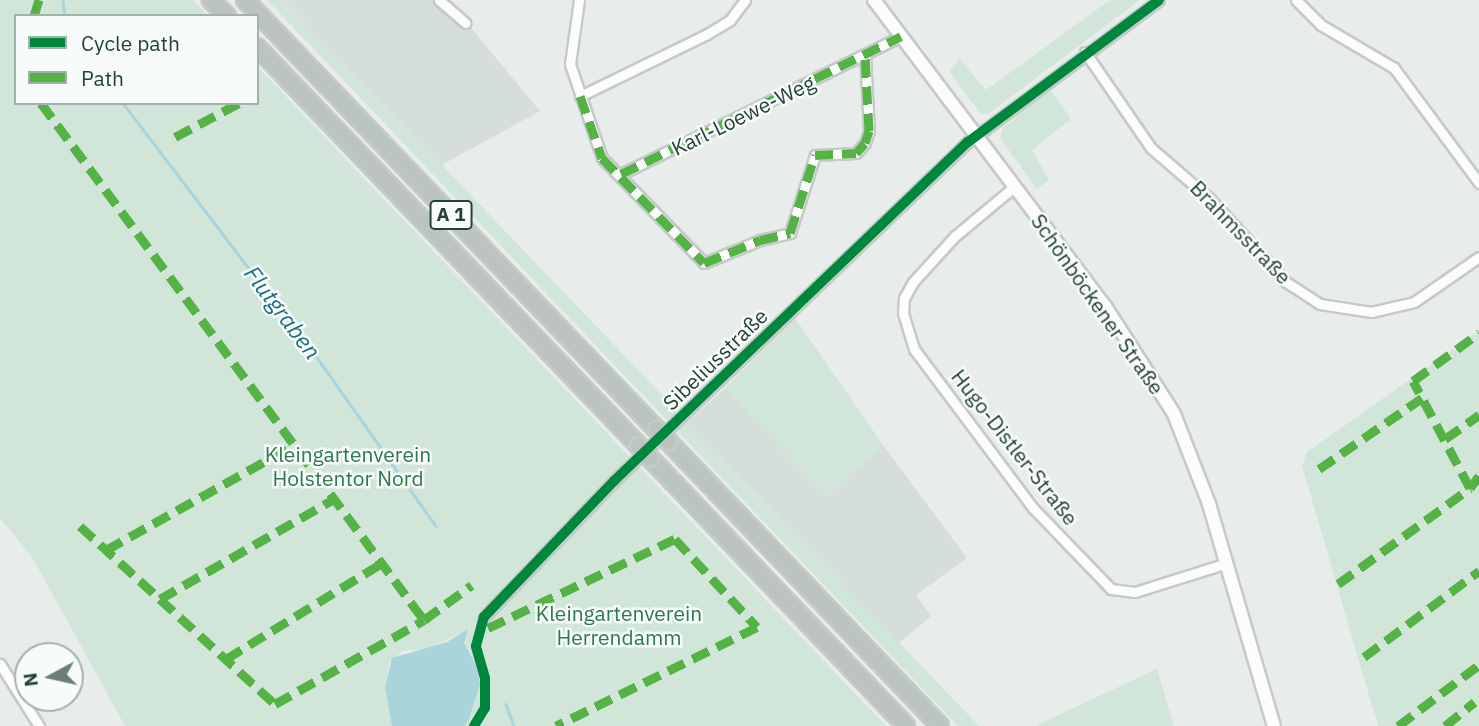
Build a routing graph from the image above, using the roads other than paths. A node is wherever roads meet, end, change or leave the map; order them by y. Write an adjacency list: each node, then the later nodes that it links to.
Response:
1 (211, 0): 9 (highway)
2 (246, 0): 26 (highway, A 1)
3 (439, 0): 10 (street)
4 (579, 0): 15 (street)
5 (745, 0): 15 (street)
6 (874, 0): 11 (main road, Schönböckener Straße)
7 (1159, 0): 13 (street, Sibeliusstraße)
8 (1296, 0): 18 (street)
9 (225, 14)
10 (465, 23)
11 (901, 36): 14 (street, Karl-Loewe-Weg); 16 (main road, Schönböckener Straße)
12 (259, 49): 25 (highway, A 1)
13 (1084, 52): 16 (street, Sibeliusstraße); 20 (street, Brahmsstraße)
14 (865, 55): 17 (street, Karl-Loewe-Weg); 17 (street)
15 (580, 96): 17 (street)
16 (979, 135): 19 (main road, Schönböckener Straße); 22 (street, Sibeliusstraße)
17 (621, 174)
18 (1479, 183)
19 (1014, 186): 21 (main road, Schönböckener Straße); 21 (street, Hugo-Distler-Straße)
20 (1479, 257)
21 (1227, 563): 27 (main road, Schönböckener Straße)
22 (484, 617)
23 (0, 664): 24 (street)
24 (39, 726)
25 (906, 726)
26 (940, 726)
27 (1275, 726)

